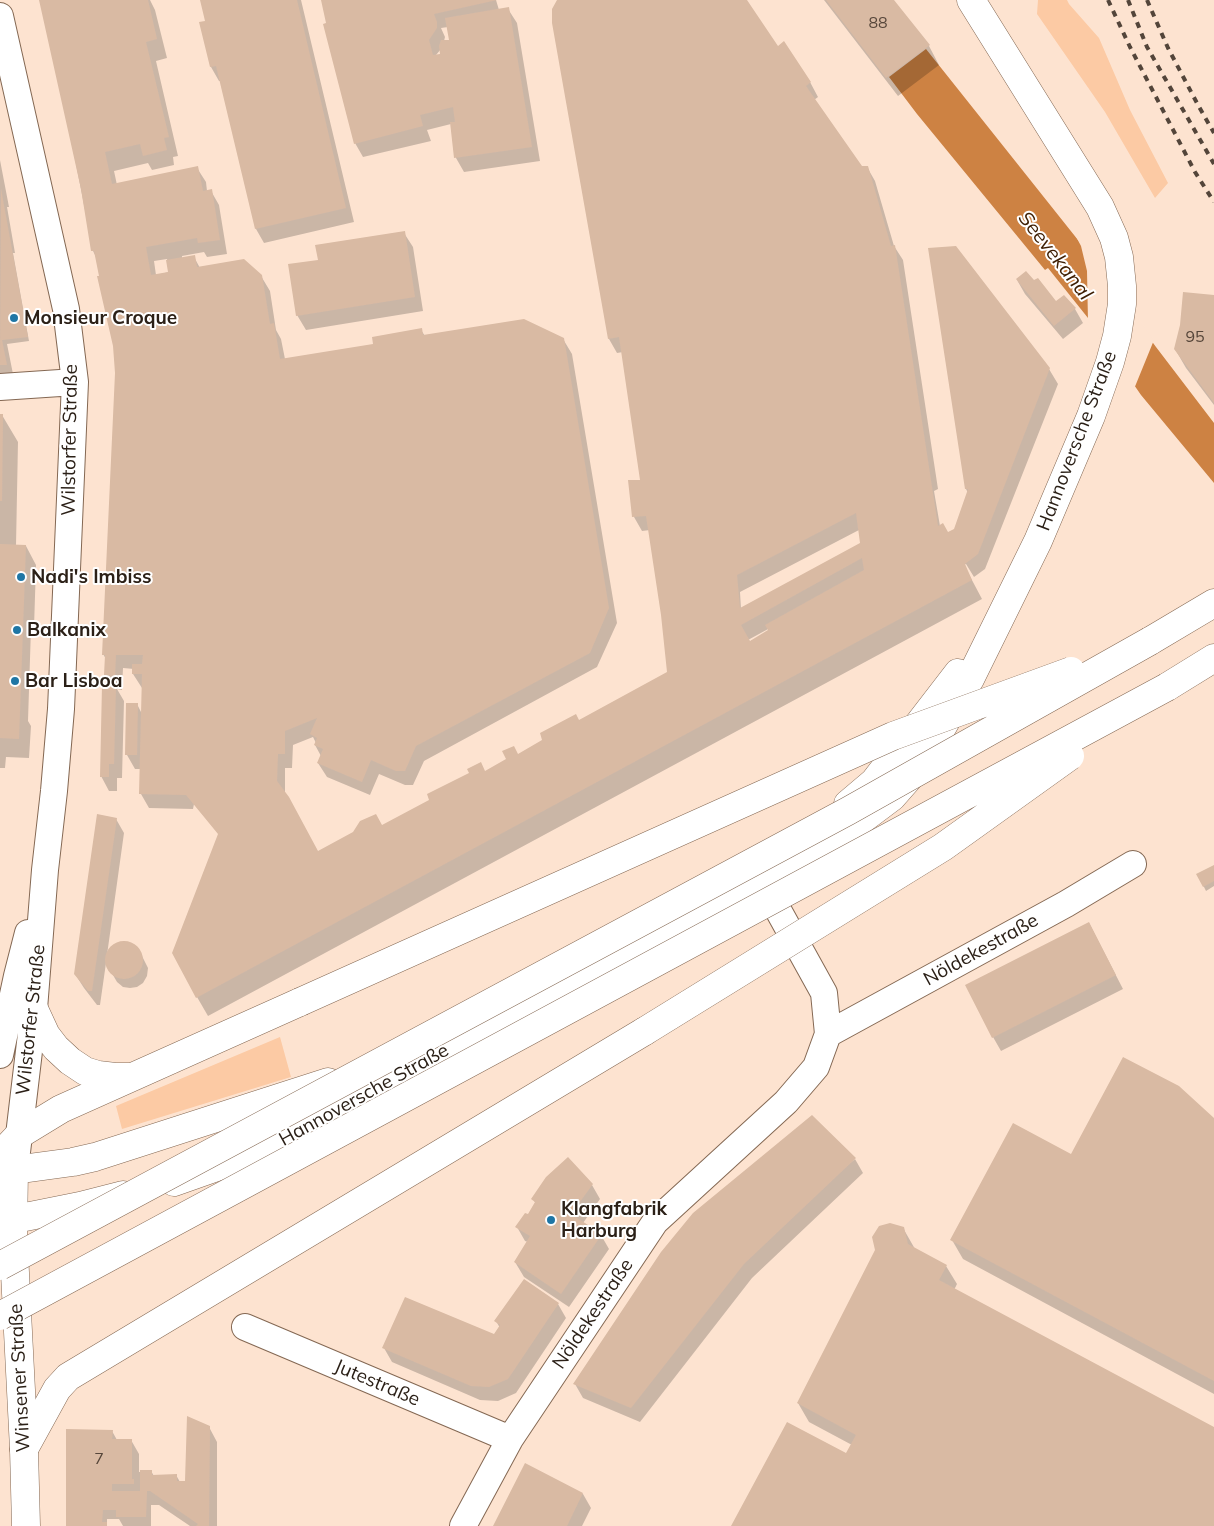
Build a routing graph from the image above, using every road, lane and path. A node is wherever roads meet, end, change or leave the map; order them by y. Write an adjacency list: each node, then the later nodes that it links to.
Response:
1 (971, 0): 11 (main road, Hannoversche Straße)
2 (0, 16): 3 (street, Wilstorfer Straße)
3 (75, 382): 4 (street); 10 (street, Wilstorfer Straße)
4 (0, 387)
5 (1214, 603): 6 (main road)
6 (1150, 641): 16 (main road, bridge); 20 (main road, bridge)
7 (1214, 658): 8 (main road)
8 (1167, 687): 21 (main road, bridge); 24 (main road, bridge)
9 (1133, 864): 13 (street, Nöldekestraße)
10 (45, 870): 12 (street, Wilstorfer Straße); 15 (street, Wilstorfer Straße)
11 (761, 880): 13 (street, Nöldekestraße); 14 (main road, Hannoversche Straße)
12 (34, 1009): 16 (main road); 17 (street, Wilstorfer Straße)
13 (828, 1034): 23 (street, Nöldekestraße)
14 (467, 1038): 18 (main road, Hannoversche Straße); 19 (main road, Hannoversche Straße)
15 (0, 1055)
16 (136, 1076): 17 (main road)
17 (20, 1134): 18 (main road)
18 (5, 1166): 19 (main road, Winsener Straße)
19 (6, 1221): 24 (main road, Winsener Straße)
20 (0, 1266)
21 (0, 1316)
22 (245, 1327): 23 (street, Jutestraße)
23 (510, 1439): 26 (street, Nöldekestraße)
24 (24, 1449): 25 (main road, Winsener Straße)
25 (26, 1526)
26 (463, 1526)

